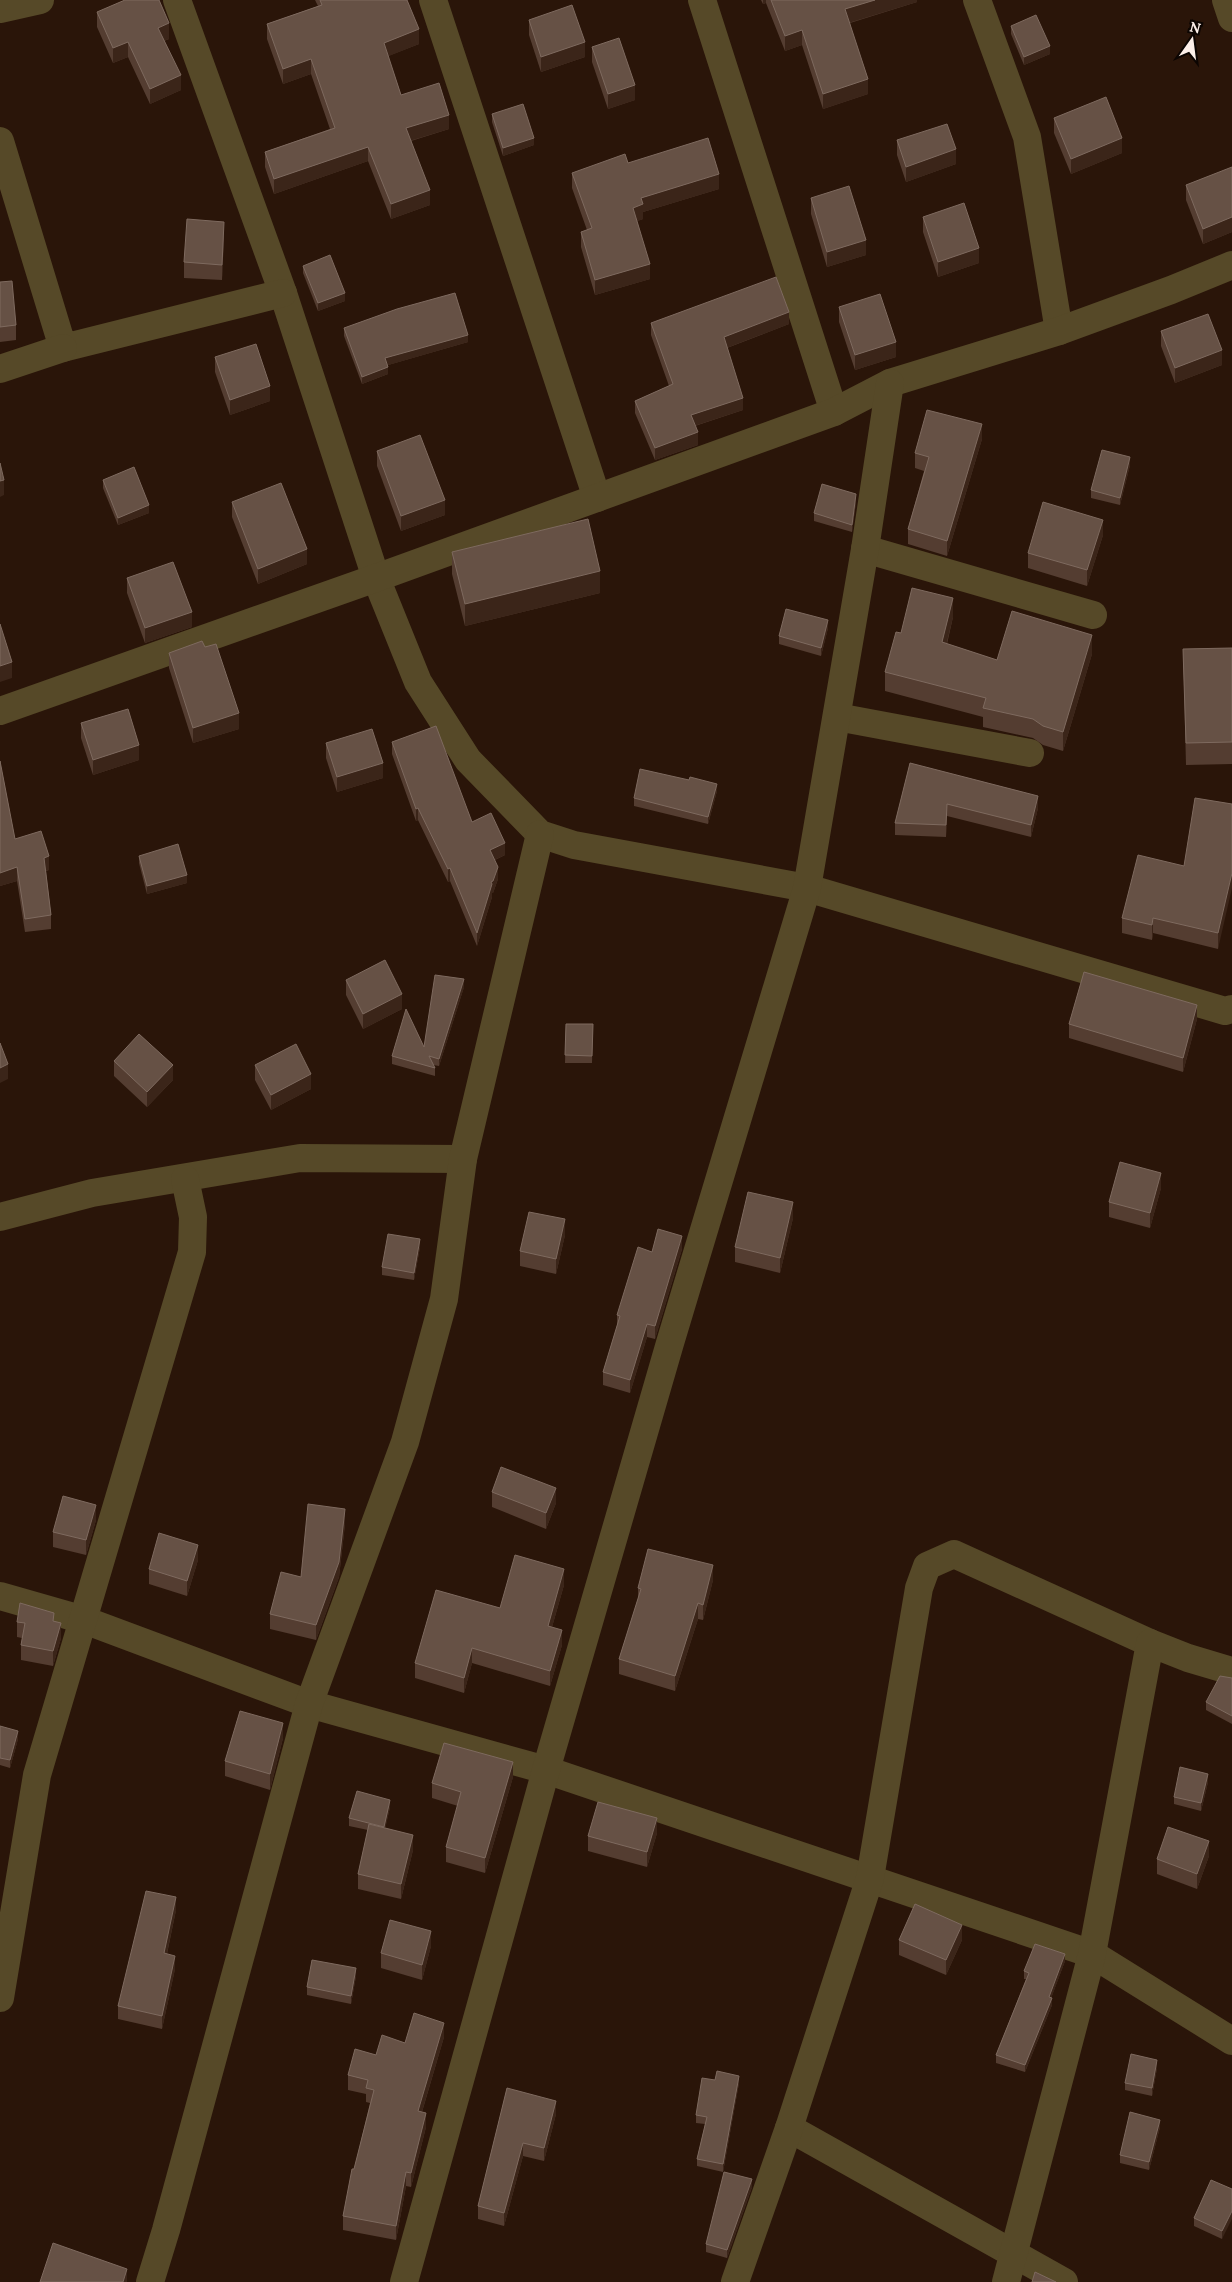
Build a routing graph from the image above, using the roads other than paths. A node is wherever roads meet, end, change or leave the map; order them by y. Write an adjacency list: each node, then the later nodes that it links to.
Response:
1 (40, 0): 7 (street)
2 (177, 0): 11 (street)
3 (433, 0): 17 (street)
4 (702, 0): 16 (street)
5 (977, 0): 12 (street)
6 (1226, 0): 8 (street)
7 (0, 9)
8 (1232, 18)
9 (0, 141): 13 (street)
10 (1232, 265): 12 (street)
11 (283, 292): 13 (street); 19 (street)
12 (1059, 331): 15 (street)
13 (63, 348): 14 (street)
14 (0, 368)
15 (890, 383): 16 (street); 18 (street)
16 (834, 412): 17 (street)
17 (597, 498): 19 (street)
18 (865, 549): 20 (street); 22 (street)
19 (376, 578): 21 (street); 24 (street)
20 (1093, 615)
21 (0, 710)
22 (837, 717): 23 (street); 25 (street)
23 (1030, 753)
24 (540, 834): 25 (street); 27 (street)
25 (807, 888): 26 (street); 35 (street)
26 (1232, 1009)
27 (463, 1159): 28 (street); 34 (street)
28 (185, 1178): 29 (street); 31 (street)
29 (0, 1217)
30 (0, 1596): 31 (street)
31 (84, 1620): 34 (street); 38 (street)
32 (1150, 1643): 33 (street); 36 (street); 37 (street)
33 (1232, 1671)
34 (309, 1704): 35 (street); 42 (street)
35 (546, 1770): 36 (street); 43 (street)
36 (870, 1878): 37 (street); 40 (street)
37 (1092, 1954): 39 (street); 41 (street)
38 (0, 1998)
39 (1232, 2041)
40 (790, 2128): 41 (street); 44 (street)
41 (1014, 2254): 45 (street); 46 (street)
42 (150, 2282)
43 (404, 2282)
44 (735, 2282)
45 (1006, 2282)
46 (1064, 2282)

